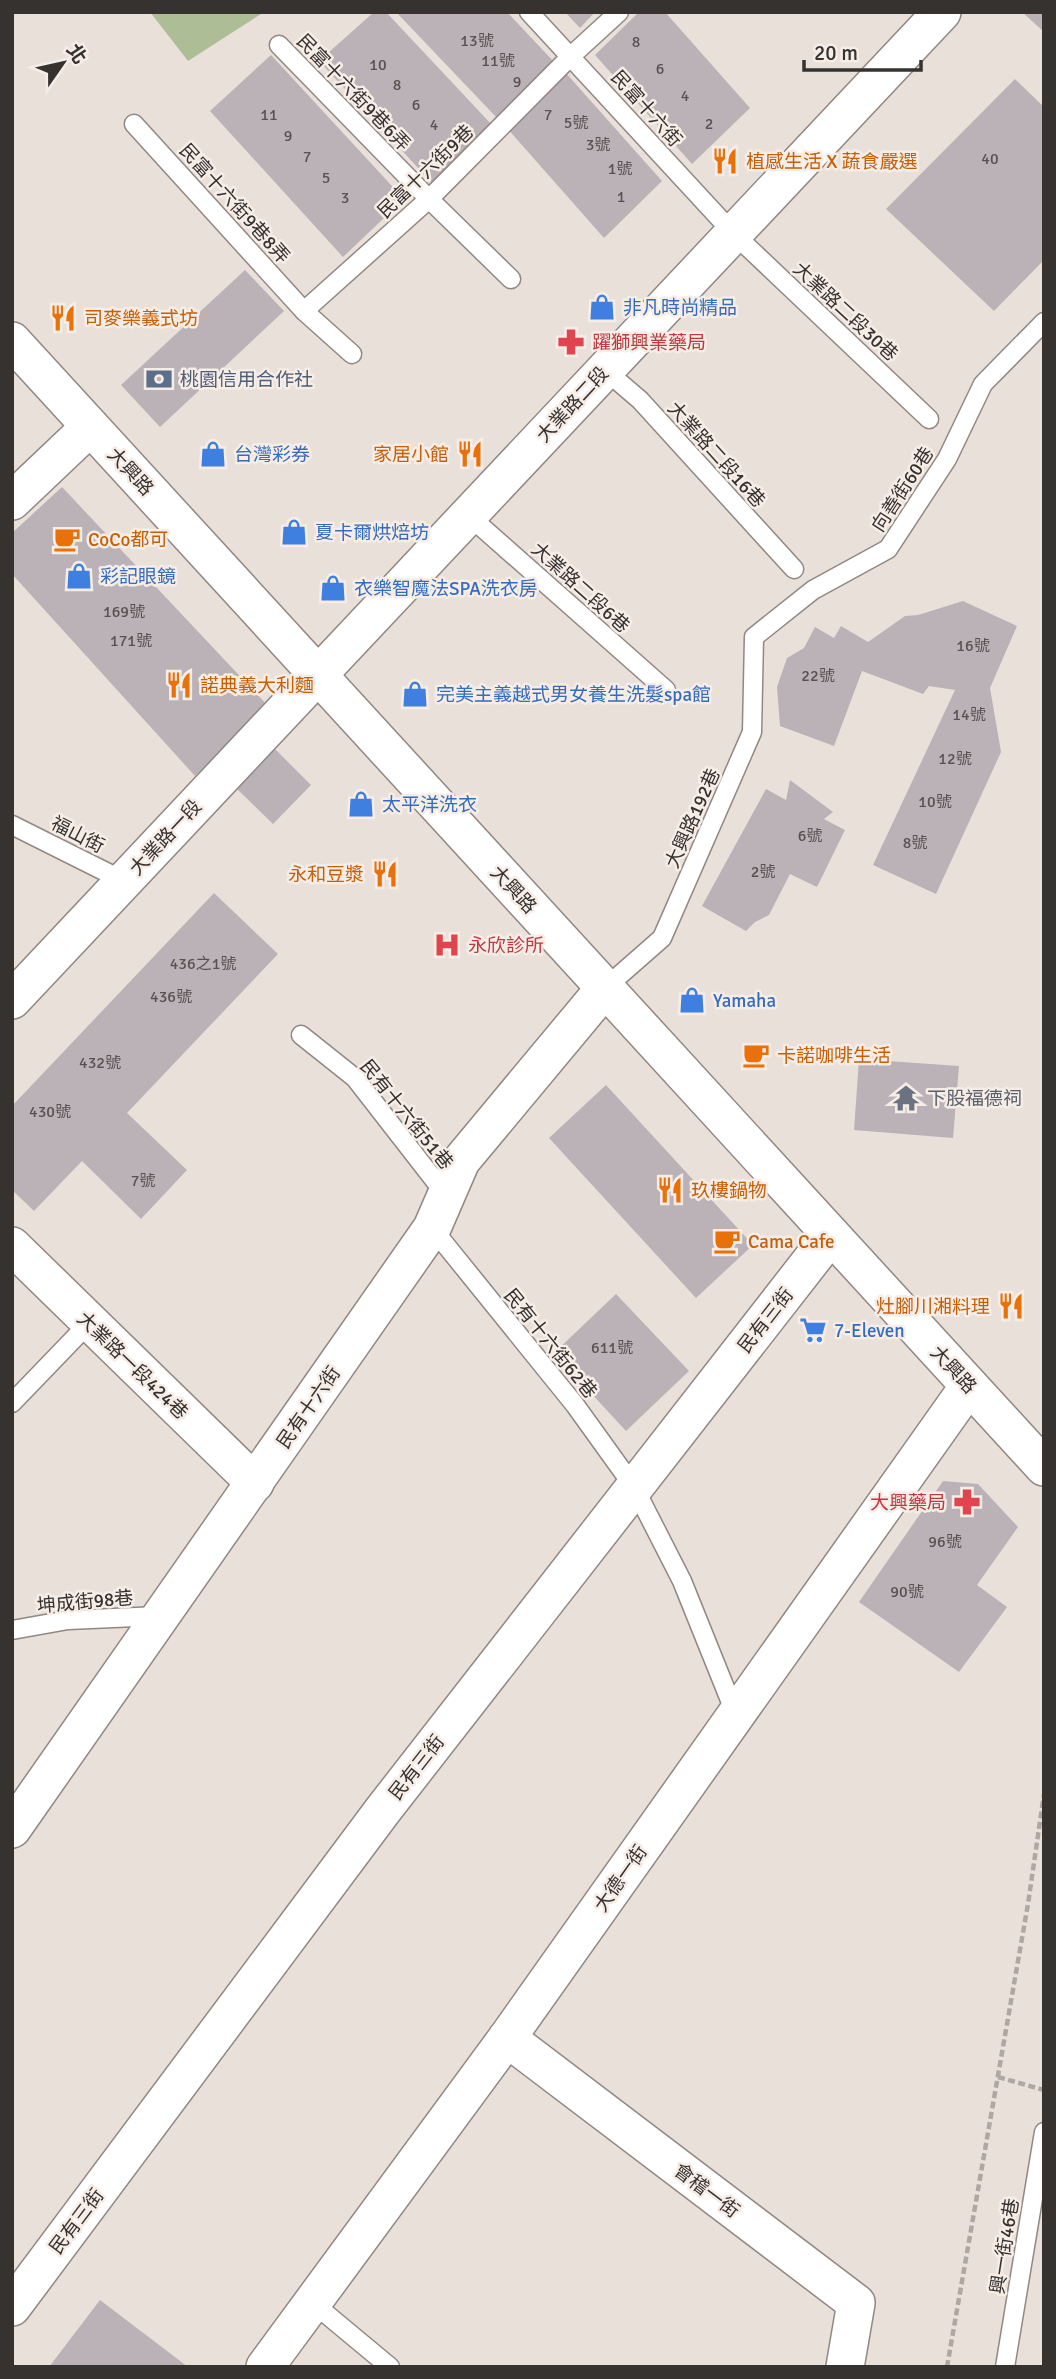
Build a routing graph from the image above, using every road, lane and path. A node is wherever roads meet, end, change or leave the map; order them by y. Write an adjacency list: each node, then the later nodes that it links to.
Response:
1 (529, 12): 5 (lane, 民富十六街)
2 (619, 12): 5 (lane, 民富十六街9巷)
3 (942, 12): 8 (street, 大業路二段)
4 (279, 45): 7 (lane, 民富十六街9巷6弄)
5 (571, 56): 7 (lane, 民富十六街9巷); 8 (lane, 民富十六街)
6 (134, 124): 10 (lane, 民富十六街9巷8弄)
7 (429, 199): 9 (lane, 民富十六街9巷6弄); 10 (lane, 民富十六街9巷)
8 (733, 234): 14 (street, 大業路二段); 15 (lane, 大業路二段30巷)
9 (511, 279)
10 (304, 311): 13 (lane, 民富十六街9巷8弄)
11 (1044, 322): 20 (lane, 向善街60巷)
12 (12, 341): 16 (street, 大興路)
13 (352, 354)
14 (605, 370): 18 (street, 大業路二段); 19 (lane, 大業路二段16巷)
15 (929, 419)
16 (90, 426): 17 (street); 21 (street, 大興路)
17 (12, 501)
18 (468, 515): 21 (street, 大業路二段); 22 (lane, 大業路二段6巷)
19 (794, 569)
20 (754, 637): 25 (lane, 大興路192巷)
21 (317, 674): 24 (street, 大業路一段); 25 (street, 大興路)
22 (666, 690)
23 (12, 825): 24 (lane, 福山街)
24 (124, 881): 26 (street, 大業路一段)
25 (605, 988): 28 (street, 民有十六街); 30 (street, 大興路)
26 (12, 1000)
27 (301, 1035): 28 (lane, 民有十六街51巷)
28 (446, 1195): 29 (street, 民有十六街)
29 (432, 1228): 36 (street, 民有十六街); 37 (lane, 民有十六街62巷)
30 (831, 1235): 33 (street, 大興路); 37 (street, 民有三街)
31 (12, 1246): 32 (street, 大業路一段424巷)
32 (90, 1322): 34 (lane); 36 (street, 大業路一段424巷)
33 (969, 1385): 35 (street, 大興路); 40 (street, 大德一街)
34 (12, 1404)
35 (1044, 1467)
36 (255, 1483): 38 (street, 民有十六街)
37 (634, 1487): 40 (lane, 民有十六街62巷); 48 (street, 民有三街)
38 (163, 1615): 39 (lane, 坤成街98巷); 42 (street, 民有十六街)
39 (12, 1630)
40 (736, 1715): 43 (street, 大德一街)
41 (1044, 1794): 44 (path)
42 (12, 1829)
43 (507, 2038): 47 (street, 大德一街); 51 (street, 會稽一街)
44 (998, 2077): 45 (path); 52 (path)
45 (1044, 2090)
46 (1044, 2132): 53 (lane, 興一街46巷)
47 (313, 2303): 49 (street, 大德一街); 50 (lane)
48 (12, 2307)
49 (265, 2367)
50 (390, 2367)
51 (845, 2367)
52 (947, 2367)
53 (1005, 2367)

